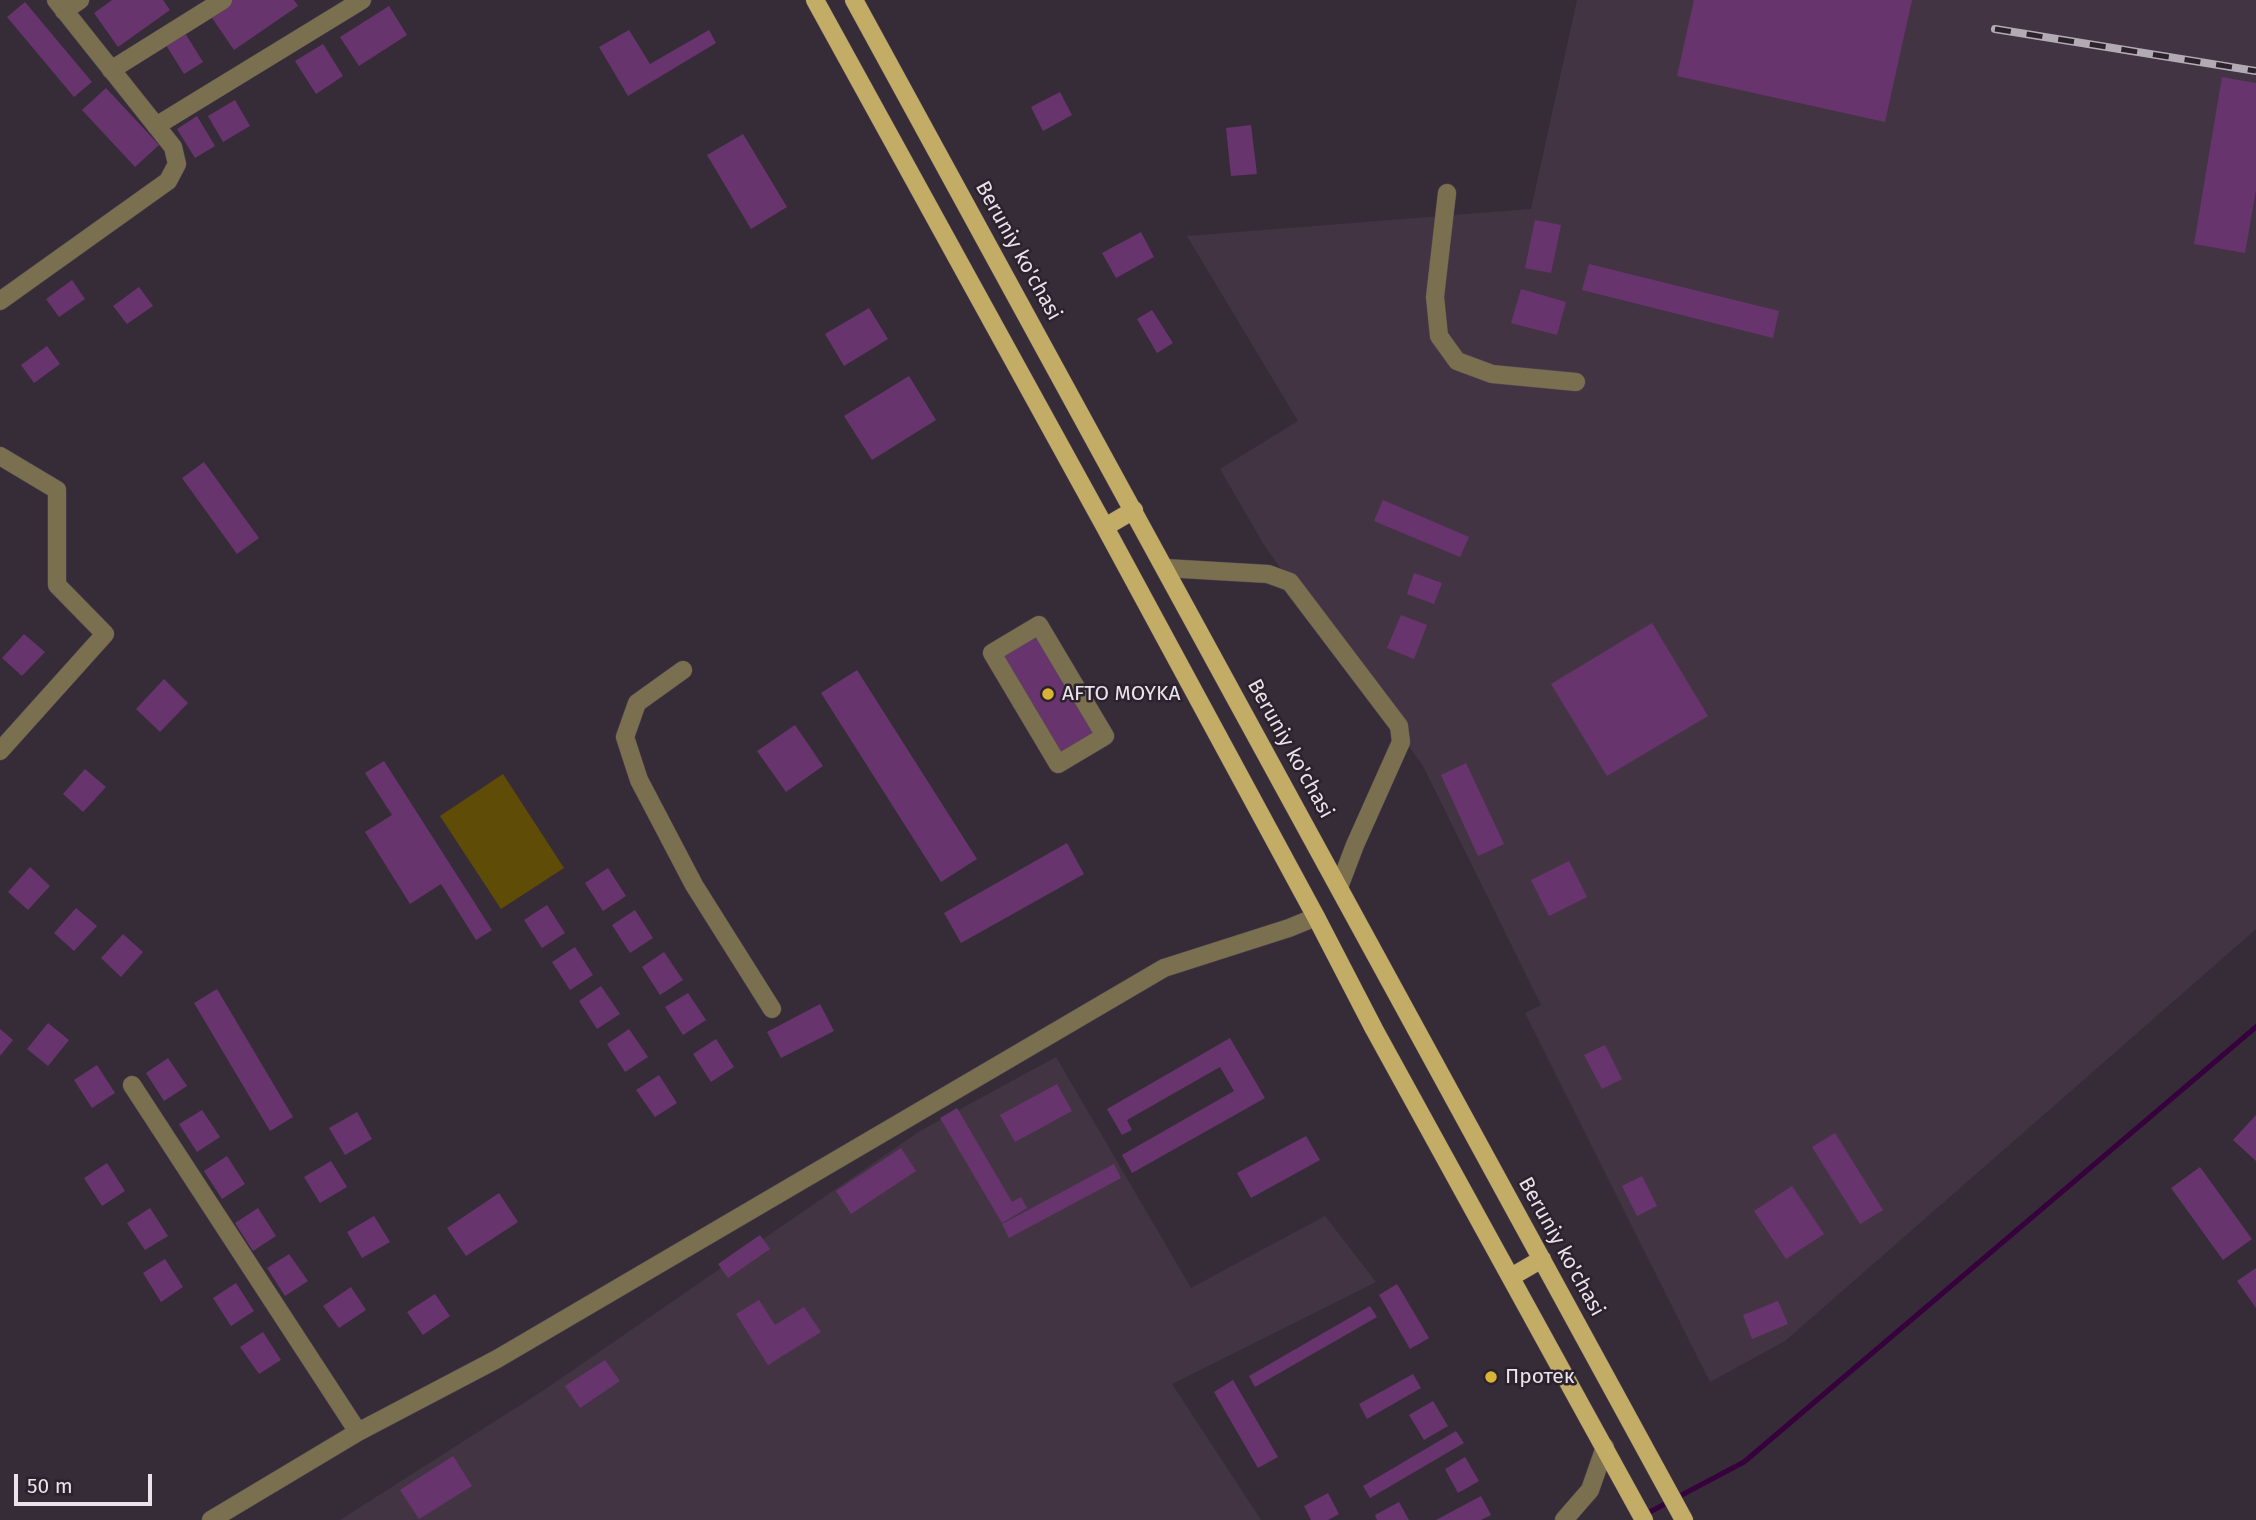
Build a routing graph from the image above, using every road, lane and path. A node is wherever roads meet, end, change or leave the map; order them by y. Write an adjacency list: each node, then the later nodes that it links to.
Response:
1 (80, 0): 6 (street)
2 (223, 0): 7 (street)
3 (362, 0): 8 (street)
4 (815, 0): 14 (main road)
5 (854, 0): 13 (main road, Beruniy ko'chasi)
6 (60, 5): 7 (street)
7 (111, 70): 8 (street)
8 (156, 126): 10 (street)
9 (1447, 193): 11 (street)
10 (0, 301)
11 (1576, 382)
12 (0, 456): 17 (street)
13 (1134, 510): 14 (main road); 15 (main road, Beruniy ko'chasi)
14 (1105, 527): 20 (main road)
15 (1165, 568): 19 (main road, Beruniy ko'chasi); 19 (street)
16 (683, 670): 21 (street)
17 (0, 751)
18 (1058, 764): 18 (street)
19 (1339, 887): 23 (main road, Beruniy ko'chasi)
20 (1316, 917): 24 (main road); 25 (street)
21 (772, 1009)
22 (132, 1085): 25 (street)
23 (1542, 1259): 24 (main road); 30 (main road, Beruniy ko'chasi)
24 (1511, 1277): 26 (main road)
25 (358, 1432): 27 (street)
26 (1609, 1454): 28 (street); 29 (main road)
27 (211, 1520)
28 (1564, 1520)
29 (1644, 1520)
30 (1684, 1520)

